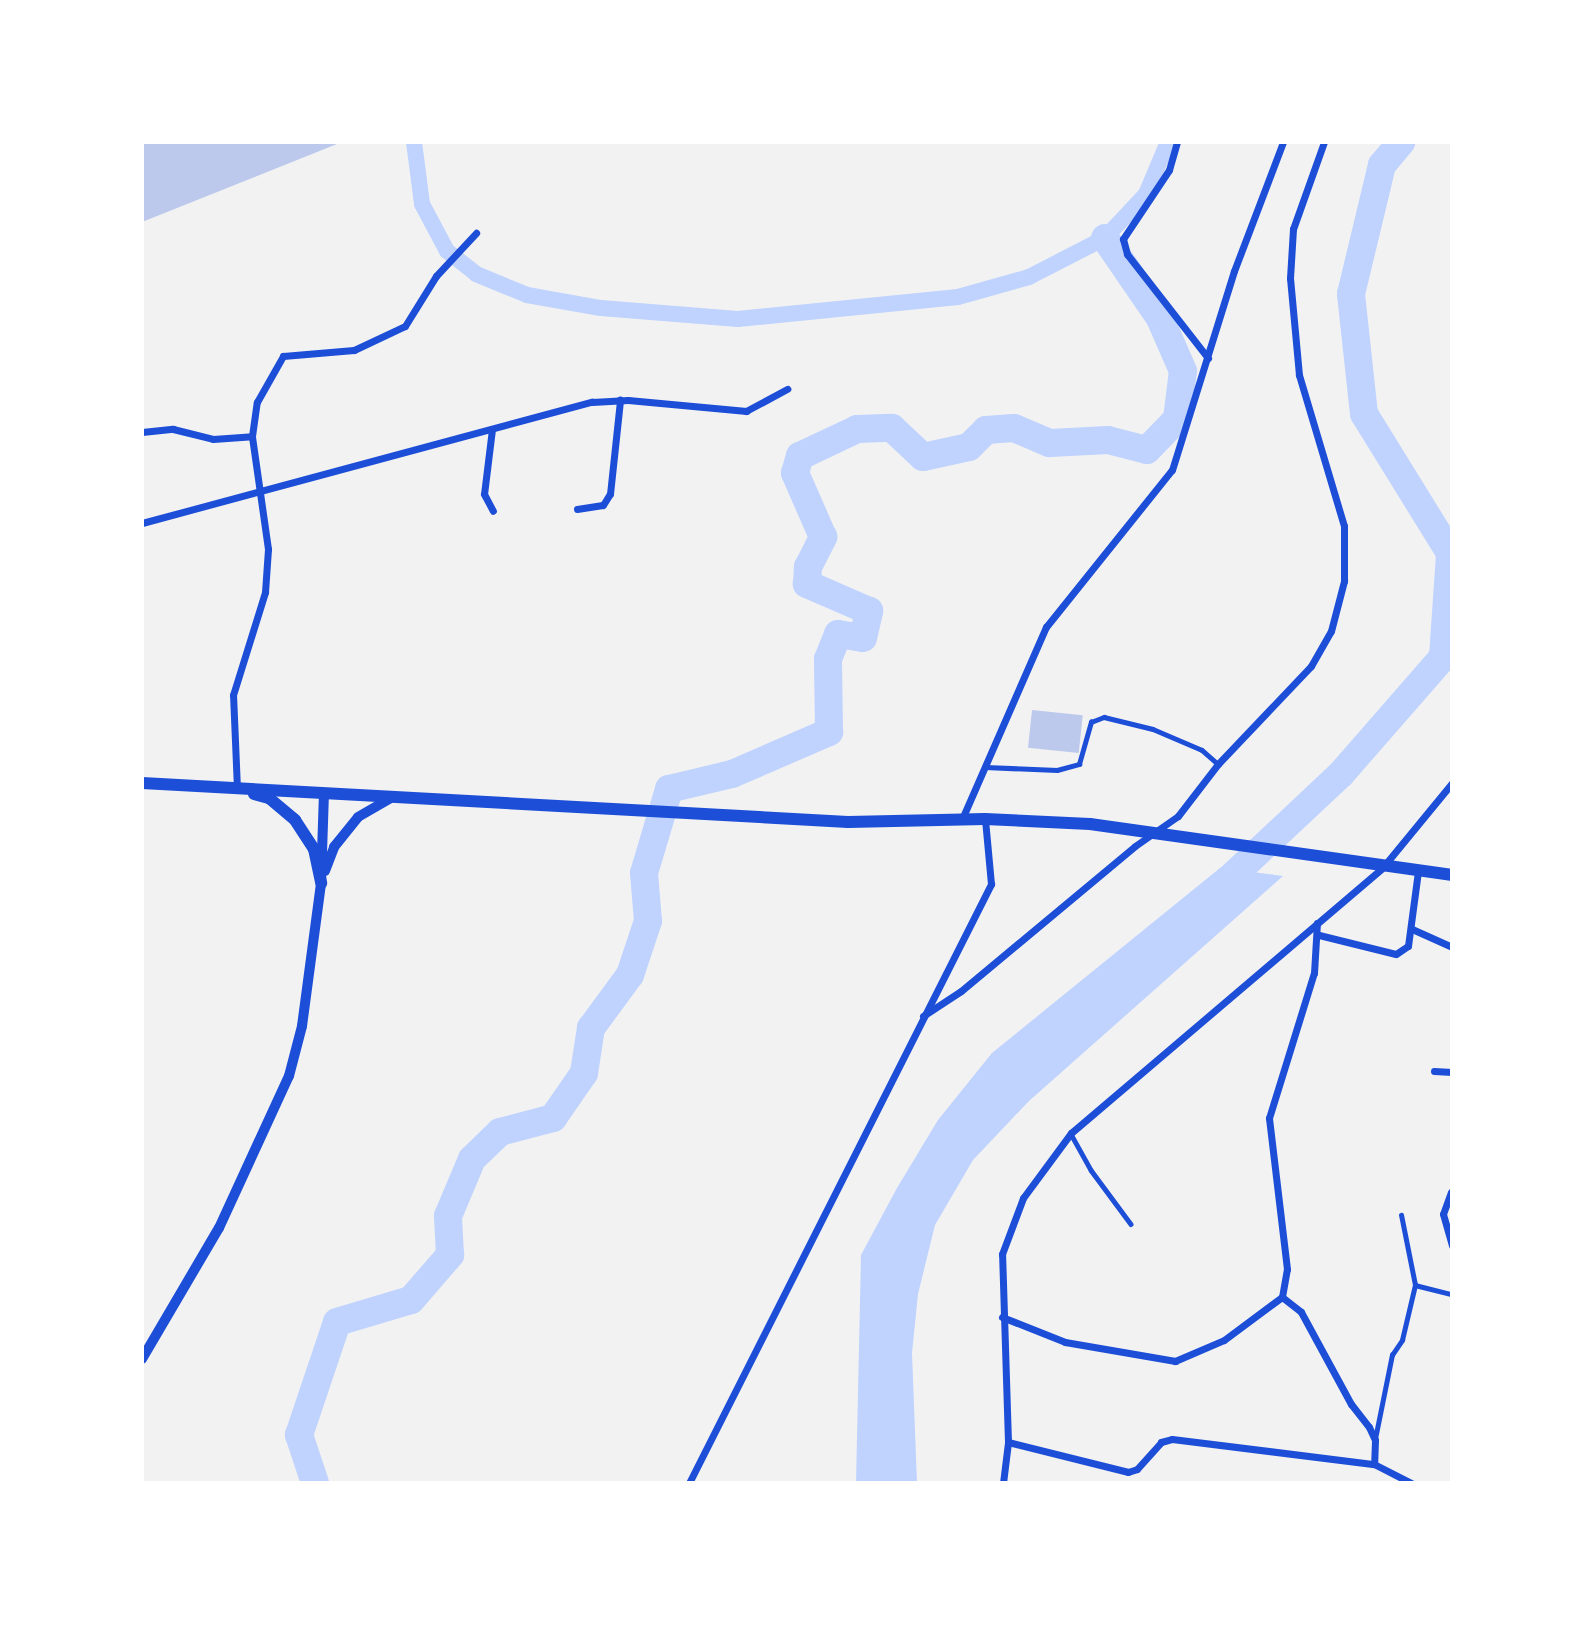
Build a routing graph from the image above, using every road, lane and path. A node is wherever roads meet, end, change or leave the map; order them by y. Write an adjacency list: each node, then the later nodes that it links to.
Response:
1 (1177, 142): 5 (street)
2 (1283, 142): 5 (street)
3 (1324, 142): 15 (street)
4 (476, 233): 10 (street)
5 (1208, 358): 16 (street)
6 (787, 389): 7 (street)
7 (620, 400): 8 (street); 12 (street)
8 (492, 429): 11 (street); 13 (street)
9 (142, 432): 10 (street)
10 (252, 436): 11 (street)
11 (259, 493): 14 (street); 19 (street)
12 (578, 509)
13 (493, 512)
14 (142, 523)
15 (1218, 764): 16 (lane); 24 (street)
16 (985, 767): 22 (street)
17 (1452, 782): 25 (street)
18 (142, 783): 19 (main road)
19 (237, 789): 20 (main road); 28 (main road)
20 (324, 794): 21 (main road); 28 (street)
21 (391, 798): 22 (main road); 28 (street)
22 (962, 819): 23 (main road)
23 (985, 819): 24 (main road); 33 (street)
24 (1150, 835): 25 (main road); 33 (street)
25 (1383, 867): 26 (main road); 29 (street)
26 (1418, 871): 27 (main road); 30 (street)
27 (1452, 876)
28 (321, 883): 45 (street)
29 (1317, 923): 31 (street); 36 (street)
30 (1412, 929): 31 (street); 32 (street)
31 (1319, 935): 43 (street)
32 (1452, 947)
33 (923, 1016): 49 (street)
34 (1434, 1071): 35 (street)
35 (1452, 1072)
36 (1071, 1133): 39 (lane); 44 (street)
37 (1451, 1192): 40 (street)
38 (1401, 1215): 41 (lane)
39 (1131, 1224)
40 (1452, 1246)
41 (1415, 1285): 42 (lane); 46 (lane)
42 (1452, 1294)
43 (1282, 1297): 44 (street); 46 (street)
44 (1002, 1317): 47 (street)
45 (142, 1359)
46 (1375, 1440): 48 (street)
47 (1008, 1442): 48 (street); 50 (street)
48 (1374, 1464): 51 (street)
49 (689, 1483)
50 (1003, 1483)
51 (1410, 1483)

